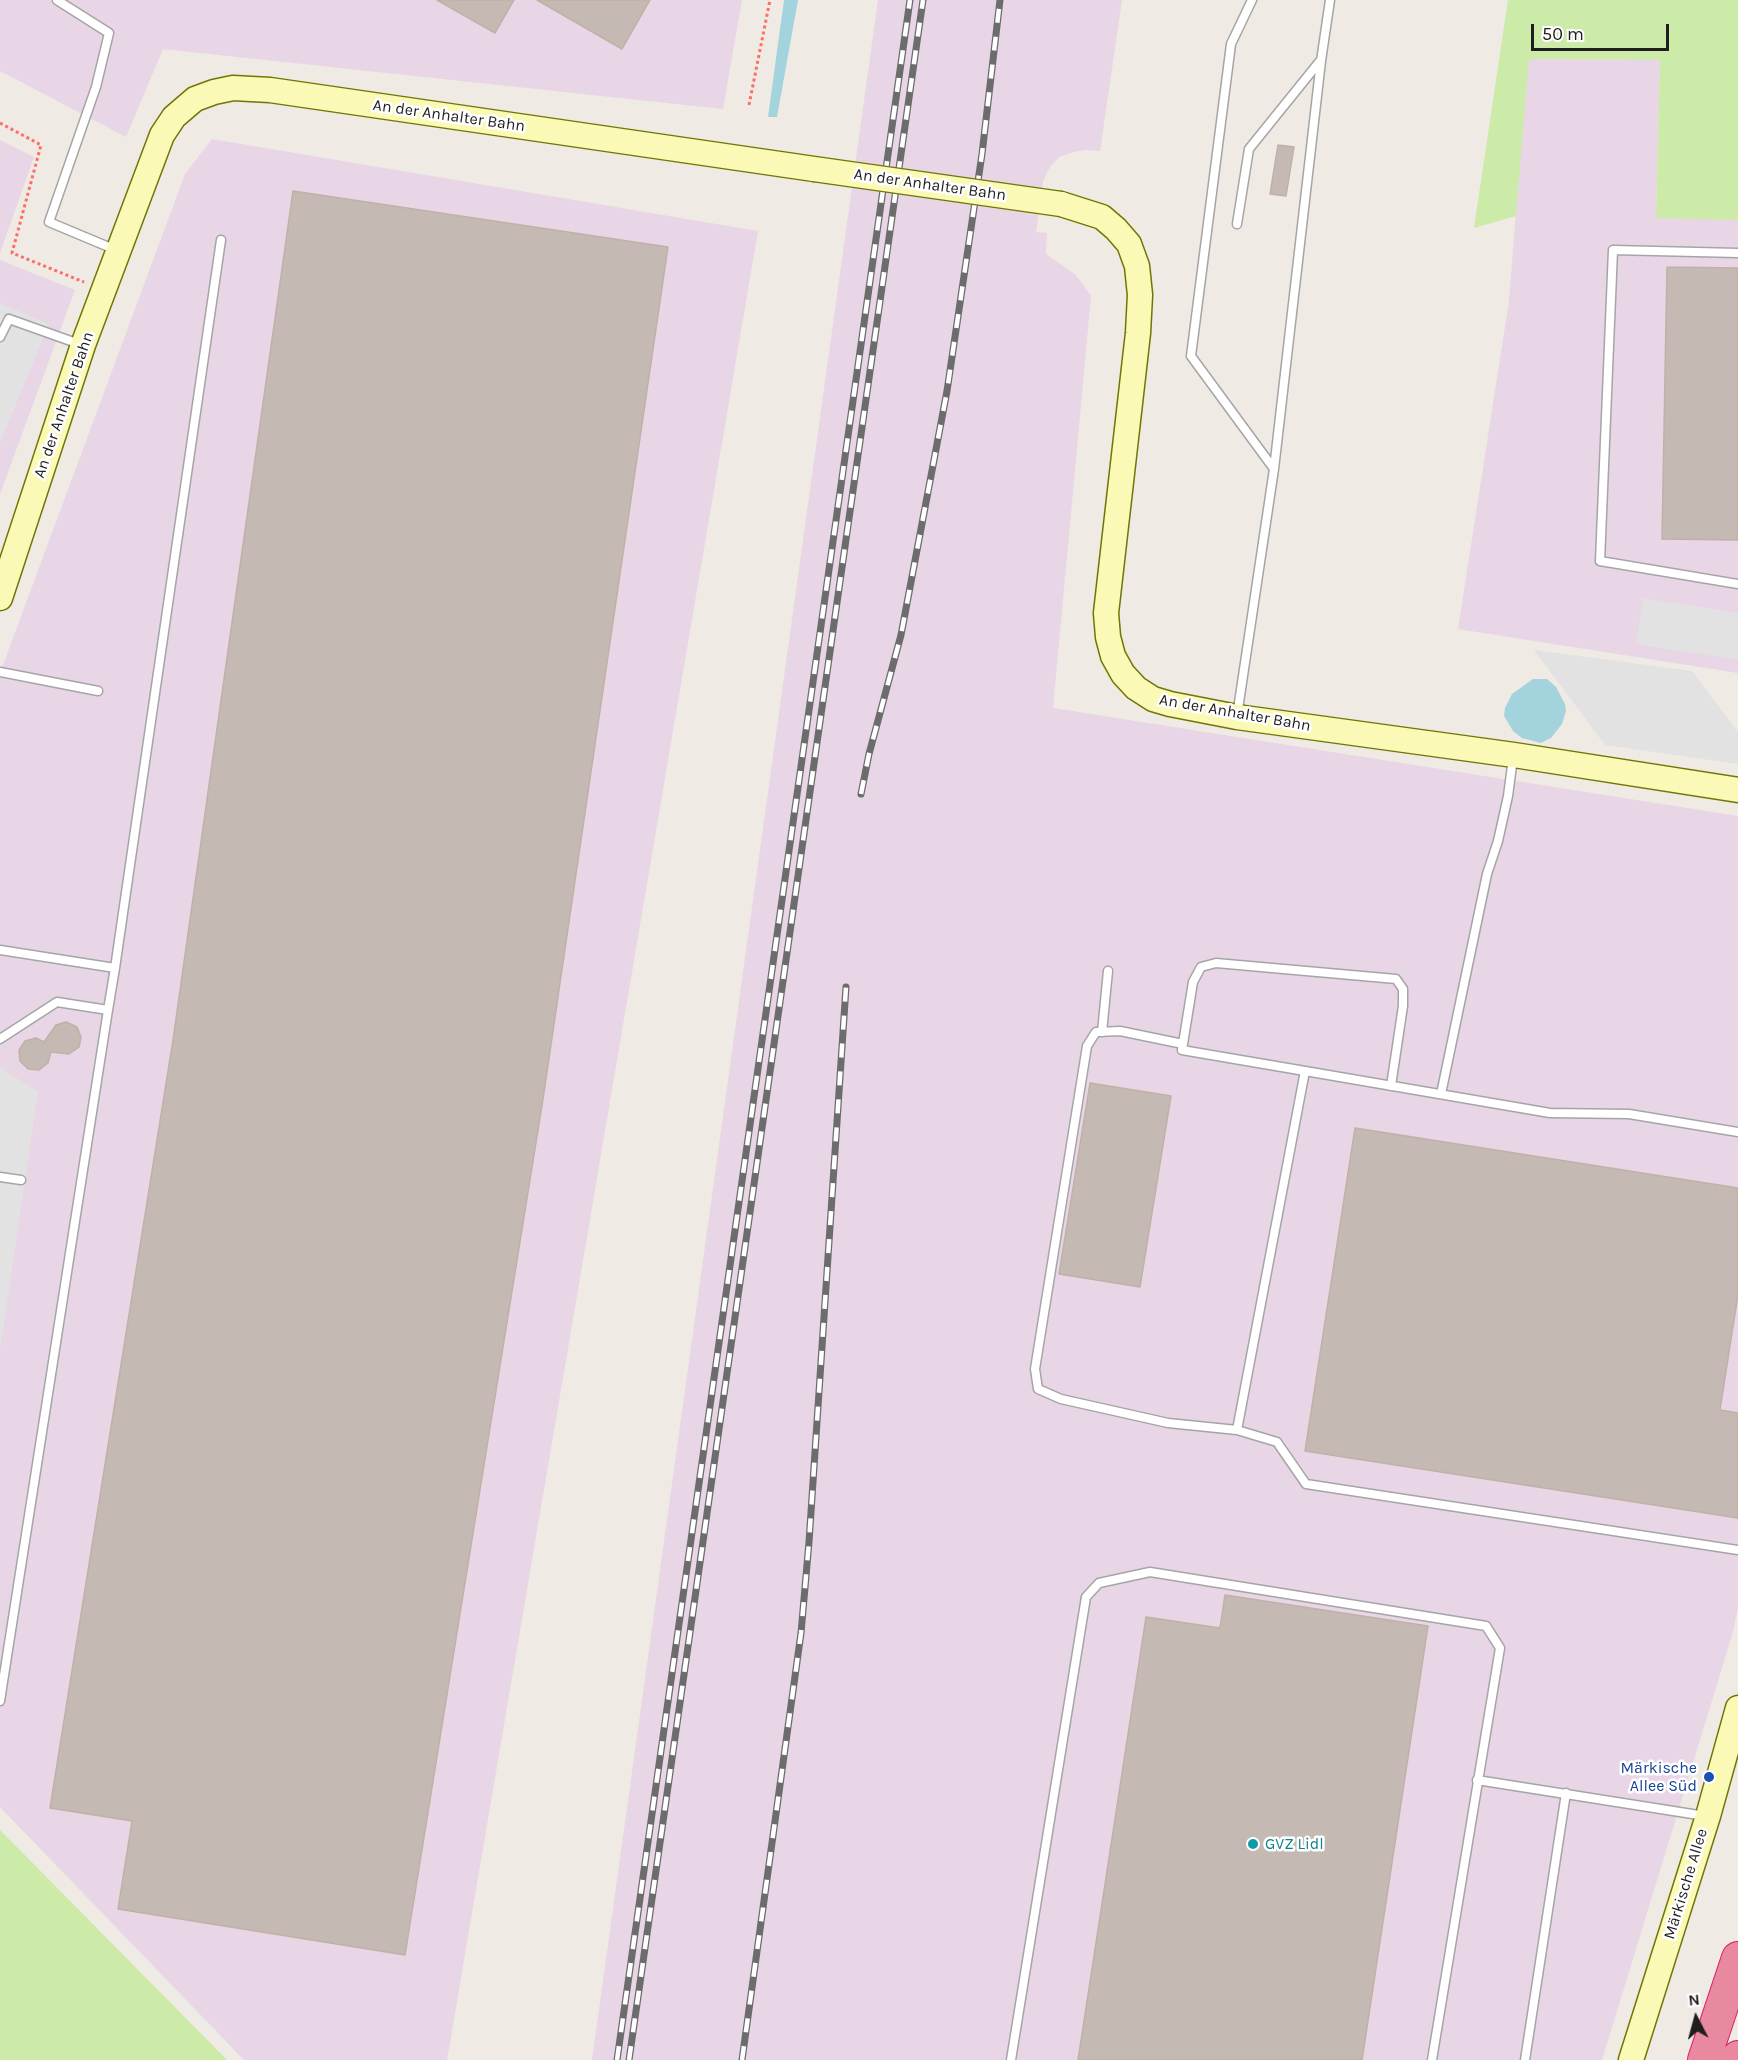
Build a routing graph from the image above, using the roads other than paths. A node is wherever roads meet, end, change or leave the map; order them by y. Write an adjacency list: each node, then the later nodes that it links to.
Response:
1 (57, 0): 7 (lane)
2 (1252, 0): 11 (lane)
3 (1330, 0): 4 (lane)
4 (1321, 61): 5 (lane); 11 (lane)
5 (1237, 224)
6 (221, 240): 20 (lane)
7 (119, 251): 10 (street, An der Anhalter Bahn); 16 (street, An der Anhalter Bahn, bridge)
8 (1738, 253): 12 (lane)
9 (0, 337): 10 (lane)
10 (83, 345): 13 (street, An der Anhalter Bahn)
11 (1274, 469): 16 (lane)
12 (1738, 584)
13 (0, 598)
14 (0, 672): 15 (lane)
15 (98, 691)
16 (1237, 717): 17 (street, An der Anhalter Bahn)
17 (1514, 755): 18 (street, An der Anhalter Bahn); 28 (lane)
18 (1738, 790)
19 (0, 950): 20 (lane)
20 (115, 968): 22 (lane)
21 (1108, 971): 23 (lane)
22 (108, 1010): 24 (lane); 34 (lane)
23 (1102, 1032): 25 (lane); 32 (lane)
24 (0, 1039)
25 (1183, 1044): 26 (lane); 27 (lane)
26 (1305, 1071): 27 (lane); 32 (lane)
27 (1391, 1086): 28 (lane)
28 (1441, 1095): 29 (lane)
29 (1738, 1132)
30 (0, 1177): 31 (lane)
31 (21, 1180)
32 (1237, 1430): 33 (lane)
33 (1738, 1550)
34 (0, 1701)
35 (1738, 1707): 38 (street, Märkische Allee)
36 (1477, 1780): 37 (lane); 40 (lane); 41 (lane)
37 (1566, 1793): 38 (lane); 42 (lane)
38 (1708, 1816): 43 (street, Märkische Allee)
39 (1738, 1958): 44 (highway)
40 (1011, 2060)
41 (1432, 2060)
42 (1525, 2060)
43 (1631, 2060)
44 (1704, 2060)

